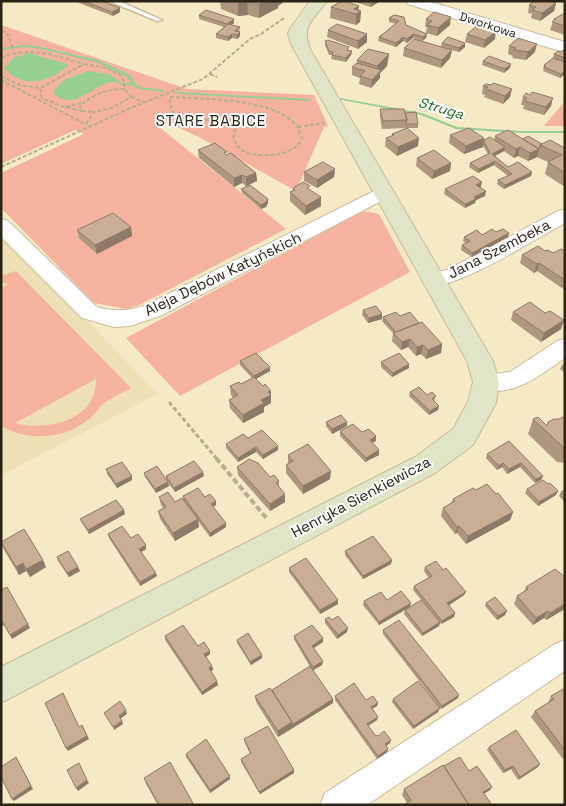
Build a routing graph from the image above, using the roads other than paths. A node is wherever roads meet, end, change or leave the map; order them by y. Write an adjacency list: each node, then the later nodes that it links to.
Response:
1 (112, 1): 4 (lane)
2 (319, 1): 6 (street)
3 (413, 1): 5 (street, Dworkowa)
4 (159, 20)
5 (565, 47)
6 (384, 192): 8 (street, Aleja Dębów Katyńskich); 9 (street)
7 (565, 215): 9 (street, Jana Szembeka)
8 (1, 224)
9 (432, 280): 11 (street)
10 (565, 347): 11 (street)
11 (486, 382): 13 (street, Henryka Sienkiewicza)
12 (565, 654): 14 (street)
13 (1, 686)
14 (338, 805)

